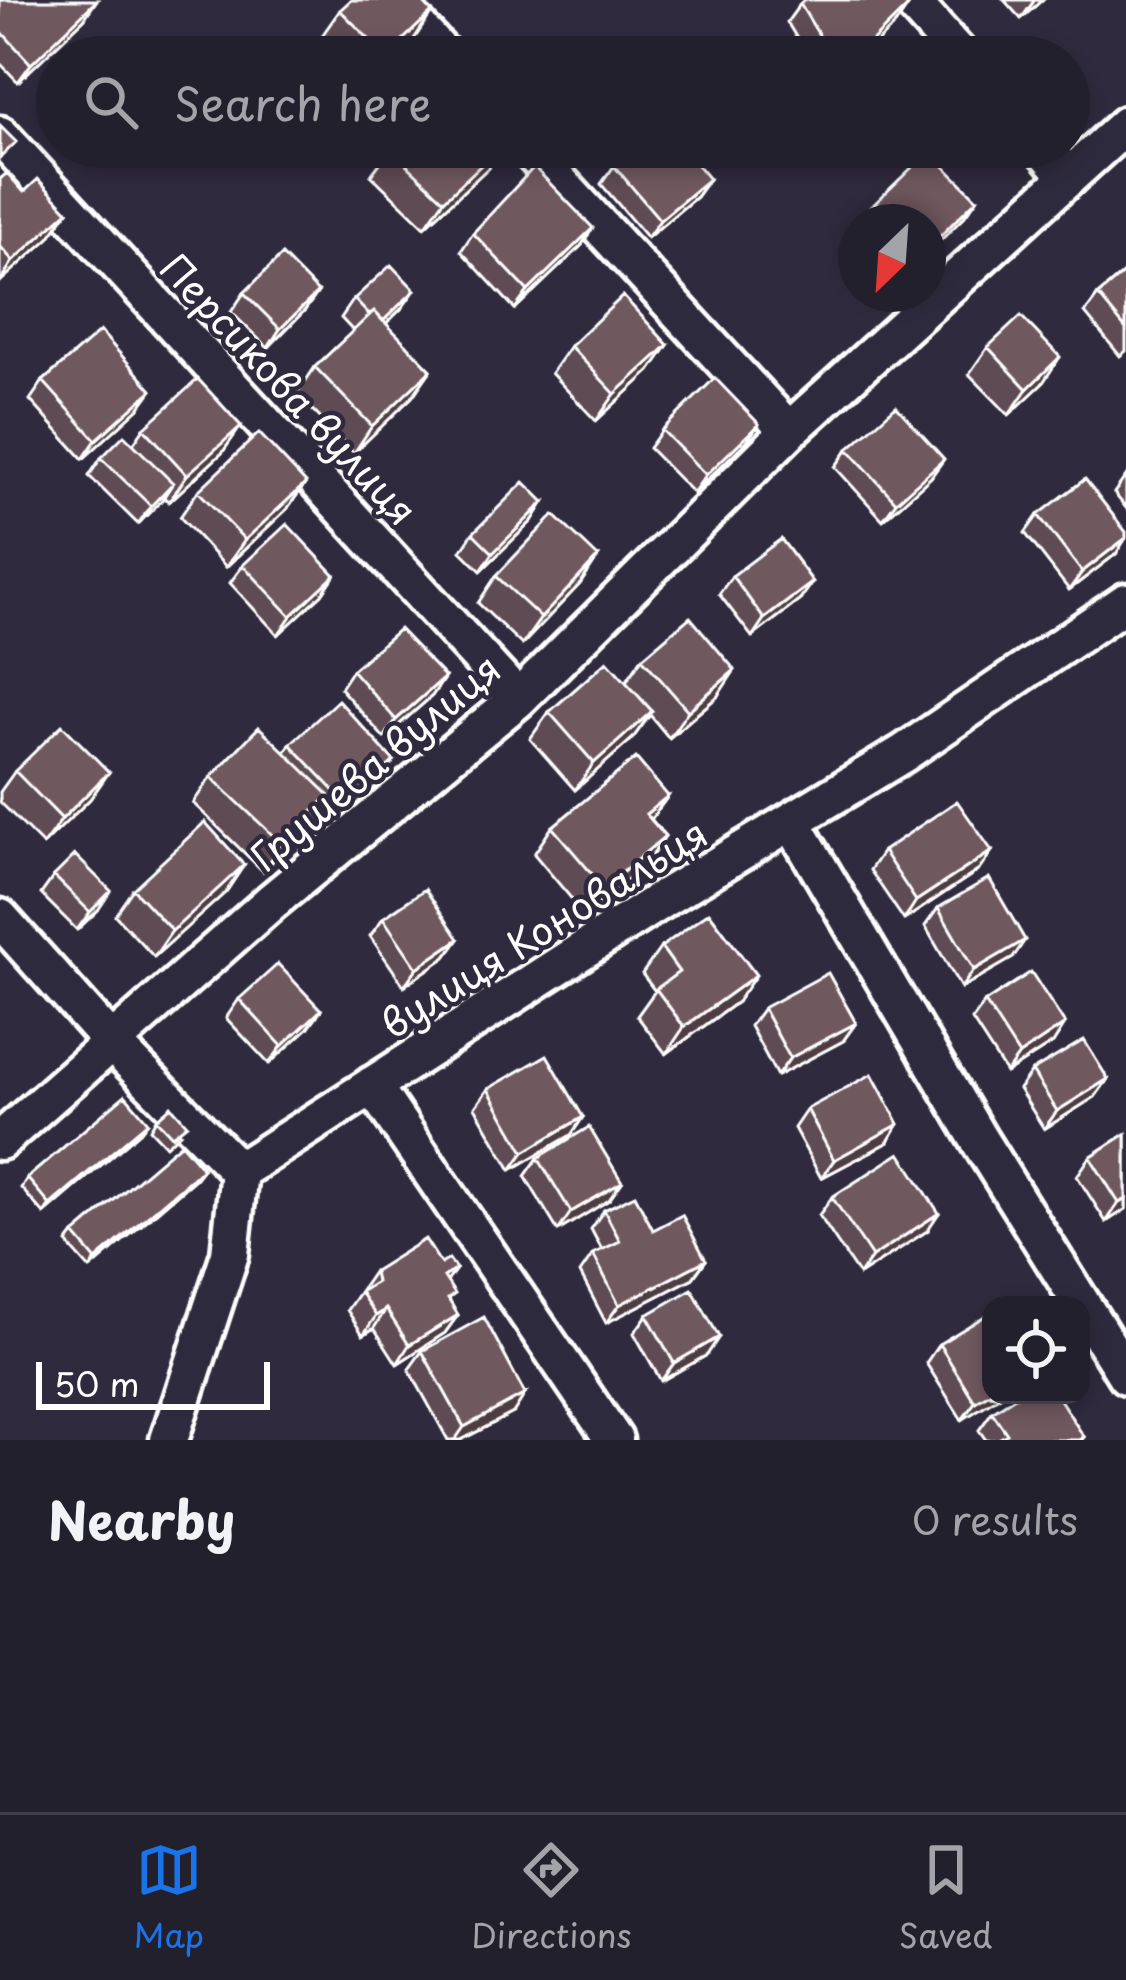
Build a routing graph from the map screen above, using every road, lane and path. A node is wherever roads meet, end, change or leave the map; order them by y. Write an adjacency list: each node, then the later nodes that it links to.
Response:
1 (393, 0): 3 (street)
2 (910, 0): 4 (street)
3 (426, 36)
4 (942, 36)
5 (1126, 125): 7 (street, Грушева вулиця)
6 (0, 135): 14 (street, Персикова вулиця)
7 (1090, 158)
8 (546, 168): 12 (street)
9 (1062, 168): 11 (street)
10 (1080, 168): 11 (street, Грушева вулиця)
11 (1070, 177): 12 (street, Грушева вулиця)
12 (788, 431): 14 (street, Грушева вулиця)
13 (1126, 602): 15 (street, вулиця Коновальця)
14 (518, 699): 17 (street, Грушева вулиця)
15 (792, 822): 18 (street, вулиця Коновальця); 21 (street)
16 (0, 919): 17 (street)
17 (111, 1042): 19 (street, Грушева вулиця); 20 (street)
18 (372, 1085): 20 (street, вулиця Коновальця); 23 (street)
19 (0, 1141)
20 (239, 1171): 22 (street)
21 (1126, 1375)
22 (169, 1440)
23 (614, 1440)

